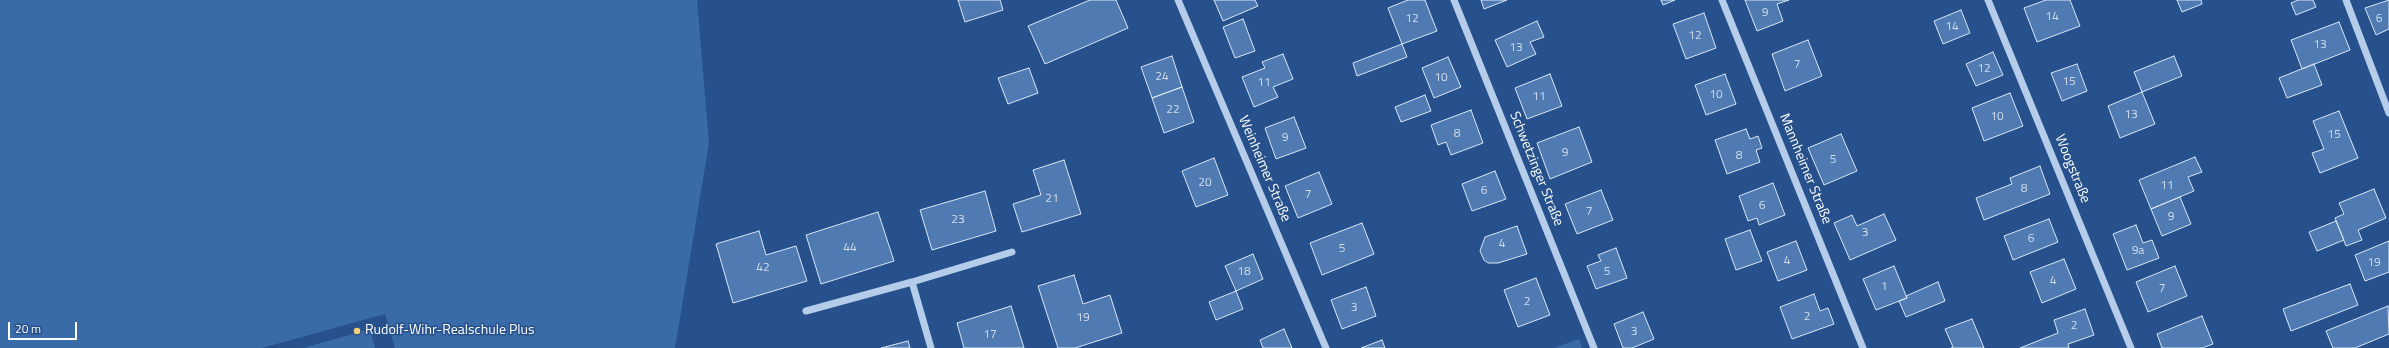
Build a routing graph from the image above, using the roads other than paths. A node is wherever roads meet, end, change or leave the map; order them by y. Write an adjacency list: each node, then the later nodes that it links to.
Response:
1 (1178, 0): 11 (street, Weinheimer Straße)
2 (1454, 0): 12 (street, Schwetzinger Straße)
3 (1722, 0): 13 (street, Mannheimer Straße)
4 (1988, 0): 14 (street, Woogstraße)
5 (2346, 0): 6 (street)
6 (2389, 113)
7 (1012, 252): 8 (street)
8 (912, 282): 9 (street); 10 (street)
9 (806, 312)
10 (931, 348)
11 (1326, 348)
12 (1594, 348)
13 (1863, 348)
14 (2131, 348)

